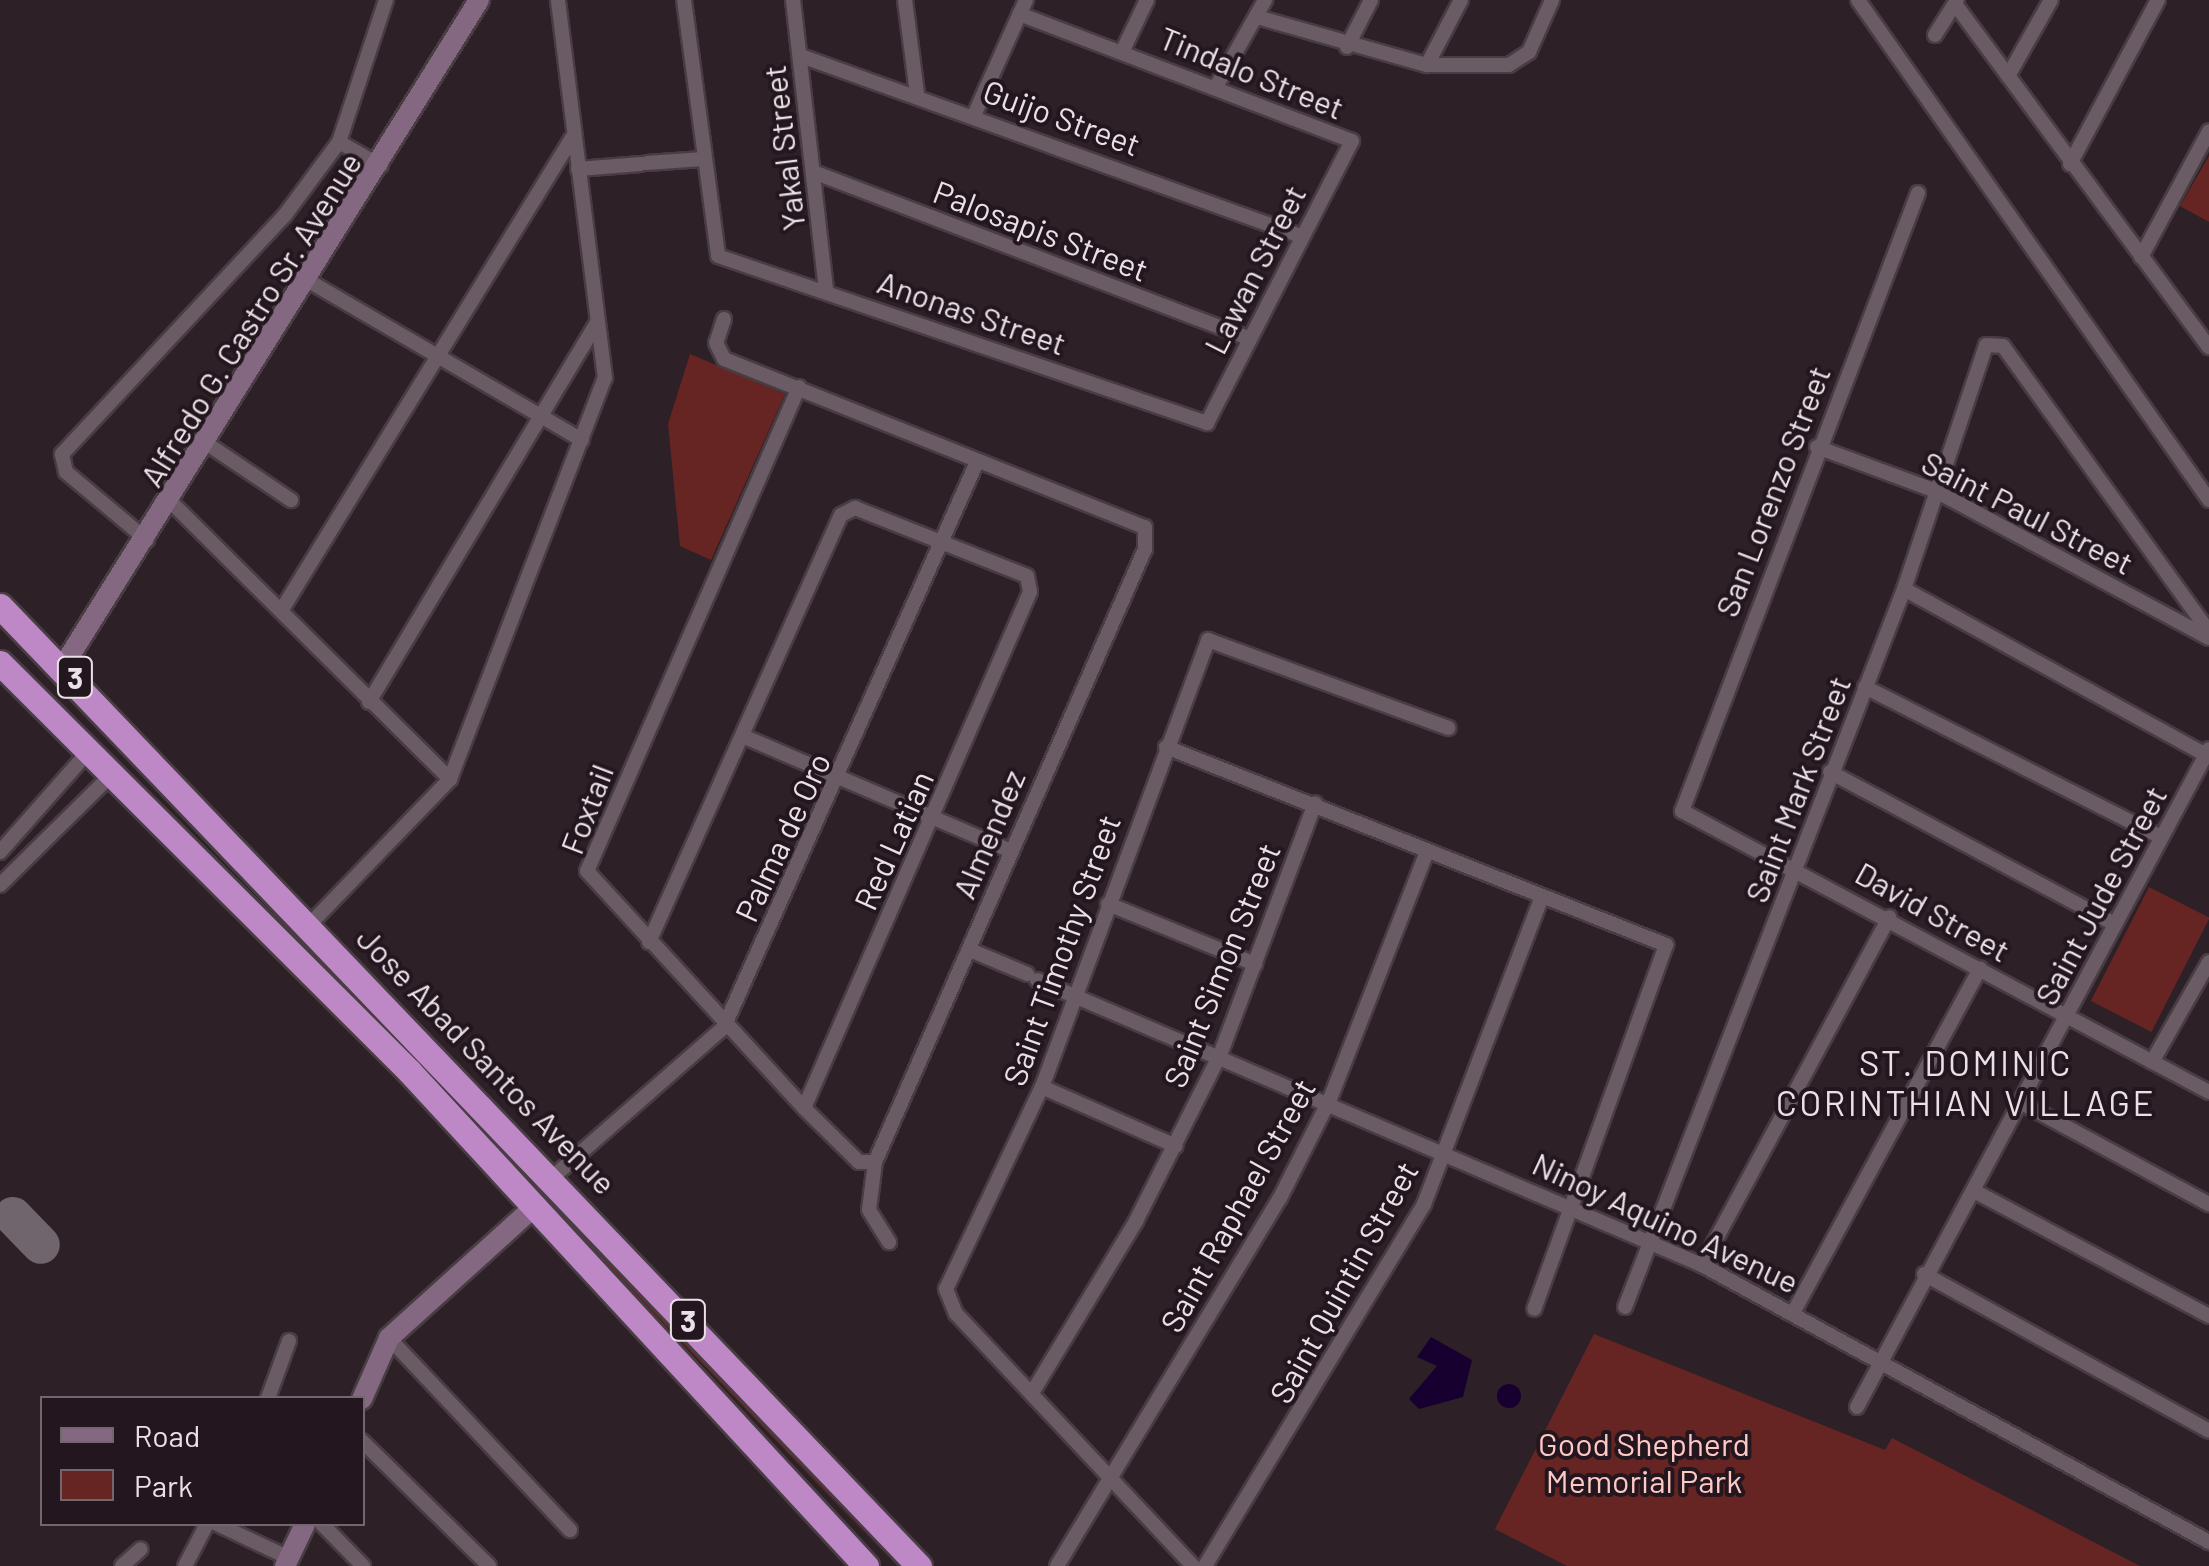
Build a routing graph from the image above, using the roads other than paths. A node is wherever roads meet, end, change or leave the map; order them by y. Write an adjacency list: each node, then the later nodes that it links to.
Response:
1 (386, 0): 30 (street)
2 (480, 0): 33 (street, Alfredo G. Castro Sr. Avenue)
3 (558, 0): 28 (street)
4 (684, 0): 31 (street)
5 (794, 0): 21 (street, Yakal Street)
6 (905, 0): 25 (street)
7 (1147, 0): 20 (street)
8 (1265, 0): 17 (street)
9 (1371, 0): 19 (street)
10 (1461, 0): 22 (street)
11 (1552, 0): 22 (street)
12 (1858, 0): 55 (street)
13 (2051, 0): 23 (street)
14 (2158, 0): 32 (street)
15 (1956, 2): 18 (street); 23 (street)
16 (1022, 7): 20 (street, Tindalo Street); 26 (street)
17 (1257, 18): 19 (street); 24 (street)
18 (1935, 35)
19 (1347, 47): 22 (street)
20 (1123, 50): 24 (street, Tindalo Street)
21 (800, 56): 25 (street, Guijo Street); 35 (street, Yakal Street)
22 (1426, 65)
23 (2008, 76): 32 (street)
24 (1217, 85): 29 (street, Tindalo Street)
25 (916, 94): 26 (street, Guijo Street)
26 (975, 113): 37 (street, Guijo Street)
27 (2209, 131): 38 (street)
28 (572, 138): 34 (street); 45 (street)
29 (1352, 141): 37 (street, Lawan Street)
30 (339, 142): 33 (street); 57 (street)
31 (703, 159): 34 (street); 40 (street, Anonas Street)
32 (2070, 164): 38 (street)
33 (380, 166): 39 (street, Alfredo G. Castro Sr. Avenue)
34 (578, 168): 42 (street)
35 (816, 173): 40 (street, Yakal Street); 43 (street, Palosapis Street)
36 (1918, 193): 51 (street, San Lorenzo Street)
37 (1301, 236): 43 (street, Lawan Street)
38 (2141, 258): 44 (street)
39 (306, 280): 45 (street); 50 (street, Alfredo G. Castro Sr. Avenue)
40 (826, 290): 48 (street, Anonas Street)
41 (724, 319): 46 (street)
42 (597, 322): 47 (street); 49 (street)
43 (1247, 338): 48 (street, Lawan Street)
44 (2209, 347)
45 (432, 356): 47 (street); 61 (street)
46 (799, 387): 52 (street); 90 (street, Foxtail)
47 (539, 416): 49 (street); 66 (street)
48 (1208, 423)
49 (582, 440): 75 (street)
50 (209, 445): 54 (street); 56 (street, Alfredo G. Castro Sr. Avenue)
51 (1817, 448): 53 (street, Saint Paul Street); 77 (street, San Lorenzo Street)
52 (977, 462): 58 (street, Palma de Oro); 80 (street, Almendez)
53 (1936, 491): 59 (street, Saint Mark Street); 62 (street, Saint Paul Street); 62 (street, Saint Mark Street)
54 (291, 500)
55 (2209, 500)
56 (172, 503): 57 (street, Alfredo G. Castro Sr. Avenue); 61 (street)
57 (147, 540): 64 (street, Alfredo G. Castro Sr. Avenue)
58 (939, 541): 68 (street); 74 (street, Palma de Oro); 78 (street, Red Latian)
59 (1904, 588): 65 (street, Saint Mark Street); 71 (street)
60 (0, 606): 64 (highway, Jose Abad Santos Avenue / 3)
61 (281, 611): 66 (street)
62 (2209, 635)
63 (0, 663): 70 (highway, Jose Abad Santos Avenue / 3)
64 (64, 666): 88 (highway, Jose Abad Santos Avenue / 3)
65 (1865, 687): 73 (street, Saint Mark Street); 79 (street)
66 (368, 702): 75 (street)
67 (1448, 728): 69 (street, Saint Timothy Street)
68 (746, 736): 74 (street); 90 (street)
69 (1166, 746): 76 (street); 86 (street, Saint Timothy Street)
70 (91, 750): 72 (highway, Jose Abad Santos Avenue / 3); 82 (street)
71 (2206, 763): 79 (street, Saint Jude Street)
72 (114, 772): 84 (street); 101 (highway, Jose Abad Santos Avenue / 3)
73 (1830, 772): 83 (street, Saint Mark Street); 89 (street)
74 (840, 778): 78 (street); 97 (street, Palma de Oro)
75 (450, 780): 88 (street)
76 (1315, 803): 81 (street); 93 (street, Saint Simon Street)
77 (1682, 811): 83 (street, David Street)
78 (934, 817): 80 (street); 108 (street, Red Latian)
79 (2159, 836): 89 (street, Saint Jude Street)
80 (1009, 850): 91 (street, Almendez)
81 (1427, 851): 85 (street); 106 (street, Saint Raphael Street)
82 (0, 852)
83 (1796, 866): 87 (street, David Street); 117 (street, Saint Mark Street)
84 (0, 885)
85 (1542, 898): 110 (street, Saint Quintin Street); 116 (street)
86 (1108, 904): 93 (street); 95 (street, Saint Timothy Street)
87 (1889, 917): 94 (street, David Street); 119 (street)
88 (311, 923): 98 (highway, Jose Abad Santos Avenue / 3)
89 (2114, 924): 96 (street, Saint Jude Street)
90 (649, 942): 97 (street, Foxtail)
91 (970, 950): 95 (street, Ninoy Aquino Avenue); 111 (street, Almendez)
92 (2209, 962): 100 (street)
93 (1256, 964): 99 (street, Saint Simon Street)
94 (1980, 969): 96 (street, David Street); 123 (street)
95 (1078, 996): 99 (street, Ninoy Aquino Avenue); 103 (street, Saint Timothy Street)
96 (2067, 1016): 100 (street, David Street); 107 (street, Saint Jude Street)
97 (724, 1027): 108 (street, Foxtail); 112 (street, Palma de Oro)
98 (428, 1045): 101 (highway); 102 (highway, Jose Abad Santos Avenue / 3)
99 (1220, 1055): 106 (street, Ninoy Aquino Avenue); 109 (street, Saint Simon Street)
100 (2152, 1062): 104 (street, David Street)
101 (409, 1071): 105 (highway, Jose Abad Santos Avenue / 3)
102 (456, 1074): 105 (highway); 112 (highway, Jose Abad Santos Avenue / 3)
103 (1042, 1086): 109 (street); 128 (street, Saint Timothy Street)
104 (2209, 1092)
105 (434, 1098): 115 (highway, Jose Abad Santos Avenue / 3)
106 (1330, 1099): 110 (street, Ninoy Aquino Avenue); 134 (street, Saint Raphael Street)
107 (2020, 1102): 113 (street, Saint Jude Street); 114 (street)
108 (804, 1108): 111 (street, Foxtail)
109 (1176, 1146): 128 (street, Saint Simon Street)
110 (1446, 1150): 116 (street, Ninoy Aquino Avenue); 151 (street, Saint Quintin Street)
111 (875, 1162): 118 (street, Almendez)
112 (554, 1176): 148 (highway, Jose Abad Santos Avenue / 3)
113 (1974, 1191): 120 (street, Saint Jude Street); 124 (street)
114 (2209, 1204)
115 (535, 1206): 125 (street); 147 (highway, Jose Abad Santos Avenue / 3)
116 (1574, 1206): 117 (street, Ninoy Aquino Avenue); 122 (street)
117 (1649, 1240): 119 (street, Ninoy Aquino Avenue); 121 (street, Saint Mark Street)
118 (890, 1242)
119 (1702, 1266): 123 (street, Ninoy Aquino Avenue)
120 (1924, 1274): 127 (street, Saint Jude Street); 132 (street)
121 (1625, 1307)
122 (1534, 1309)
123 (1793, 1312): 127 (street, Ninoy Aquino Avenue)
124 (2209, 1316)
125 (390, 1338): 130 (street); 139 (street)
126 (288, 1342): 129 (street)
127 (1877, 1363): 131 (street, Saint Jude Street); 140 (street, Ninoy Aquino Avenue)
128 (1032, 1393): 134 (street)
129 (269, 1396)
130 (363, 1396)
131 (1857, 1407)
132 (2209, 1431)
133 (365, 1445): 146 (street)
134 (1109, 1484): 149 (street, Saint Raphael Street); 150 (street)
135 (206, 1526): 144 (street)
136 (221, 1526): 142 (street)
137 (304, 1526): 142 (street)
138 (324, 1526): 145 (street)
139 (570, 1530)
140 (2209, 1542)
141 (141, 1549): 143 (street)
142 (287, 1562)
143 (122, 1566)
144 (186, 1566)
145 (362, 1566)
146 (489, 1566)
147 (866, 1566)
148 (920, 1566)
149 (1057, 1566)
150 (1193, 1566)
151 (1206, 1566)

